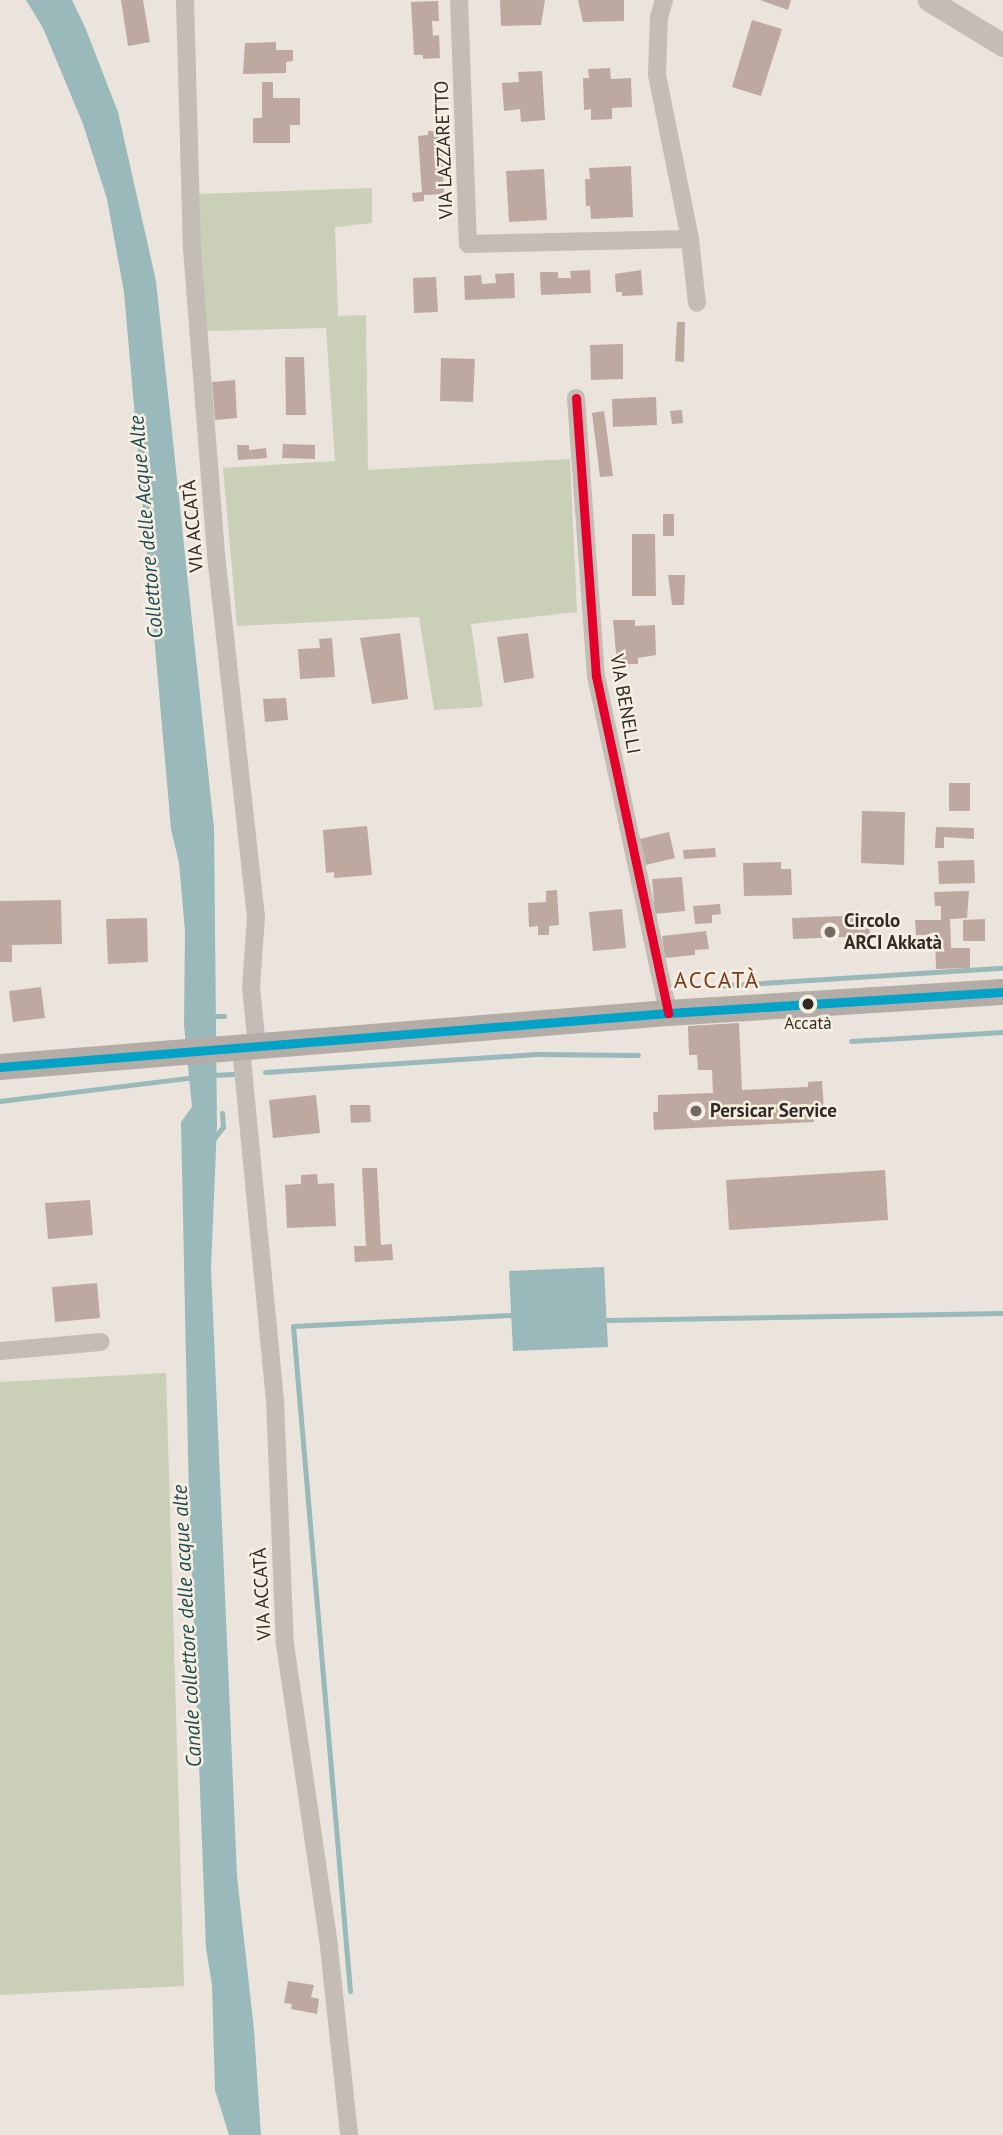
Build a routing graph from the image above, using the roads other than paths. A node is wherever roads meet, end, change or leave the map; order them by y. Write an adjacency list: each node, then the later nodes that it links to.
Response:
1 (185, 0): 11 (street, VIA ACCATÀ)
2 (459, 0): 6 (street, VIA LAZZARETTO)
3 (664, 0): 6 (street)
4 (929, 0): 5 (street)
5 (1003, 45)
6 (690, 239): 7 (street)
7 (697, 303)
8 (576, 398): 10 (street, VIA BENELLI)
9 (1003, 992): 10 (main road)
10 (668, 1013): 11 (main road)
11 (241, 1048): 12 (main road); 15 (street, VIA ACCATÀ)
12 (0, 1067)
13 (101, 1342): 14 (street)
14 (0, 1351)
15 (349, 2135)

